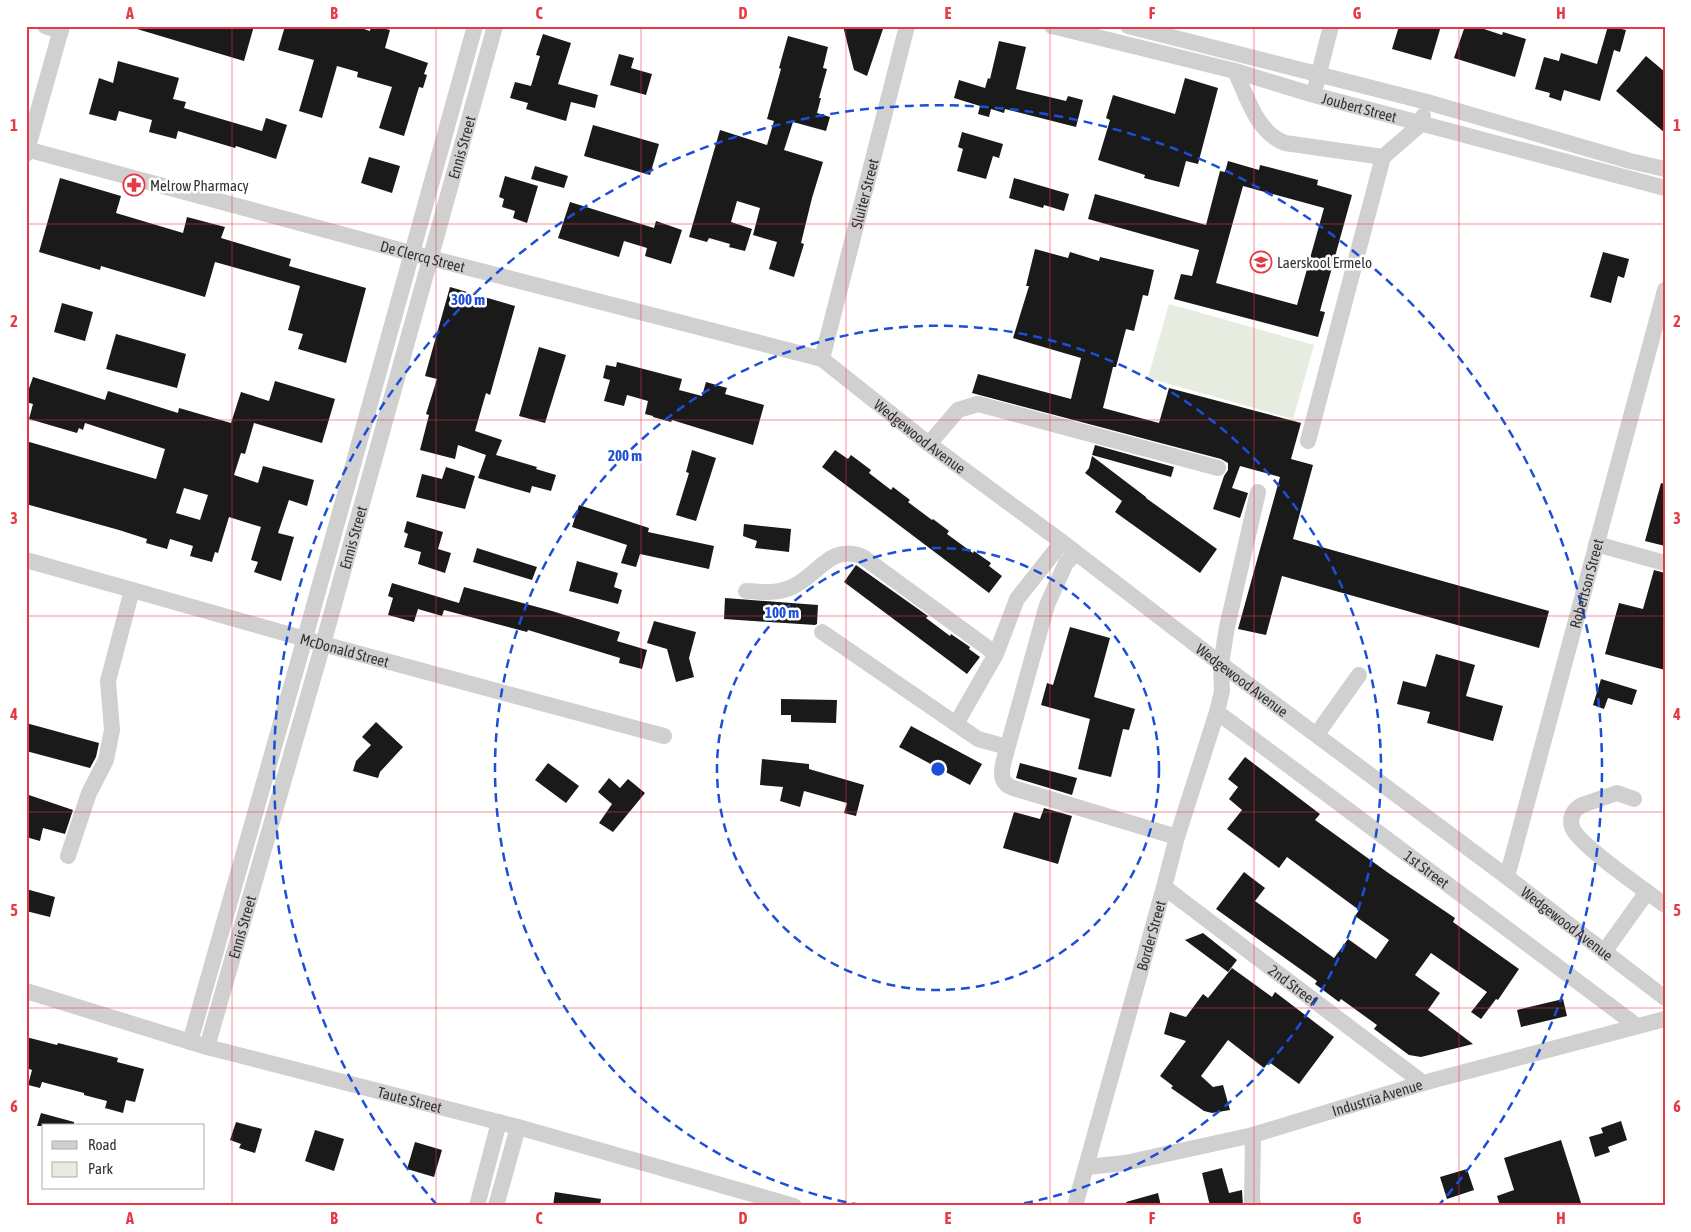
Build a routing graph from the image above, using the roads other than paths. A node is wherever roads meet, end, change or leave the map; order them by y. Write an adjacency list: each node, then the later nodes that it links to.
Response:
1 (475, 26): 17 (street, Ennis Street)
2 (495, 26): 18 (street, Ennis Street)
3 (907, 26): 21 (street, Sluiter Street)
4 (1052, 26): 8 (street, Joubert Street)
5 (1128, 26): 9 (street, Joubert Street)
6 (1331, 26): 9 (street)
7 (56, 28): 13 (street)
8 (1234, 71): 10 (street, Joubert Street); 14 (street)
9 (1318, 76): 10 (street); 11 (street, Joubert Street)
10 (1314, 95): 12 (street, Joubert Street)
11 (1427, 102): 12 (street); 15 (street, Joubert Street)
12 (1421, 124): 14 (street); 16 (street, Joubert Street)
13 (27, 151): 17 (street, De Clercq Street)
14 (1382, 157): 22 (street)
15 (1665, 169)
16 (1665, 188)
17 (411, 253): 18 (street, De Clercq Street); 34 (street, Ennis Street)
18 (430, 257): 21 (street, De Clercq Street); 35 (street, Ennis Street)
19 (1665, 290): 20 (street, Robertson Street)
20 (1660, 325): 27 (street, Robertson Street)
21 (822, 359): 23 (street, Wedgewood Avenue)
22 (1308, 441)
23 (929, 444): 24 (street); 26 (street, Wedgewood Avenue)
24 (1218, 468)
25 (1258, 492): 37 (street, Border Street)
26 (1062, 542): 28 (street, Wedgewood Avenue); 36 (street)
27 (1596, 544): 30 (street); 47 (street, Robertson Street)
28 (1076, 553): 37 (street, Wedgewood Avenue); 43 (street)
29 (26, 560): 31 (street, McDonald Street)
30 (1665, 563)
31 (132, 590): 34 (street, McDonald Street); 46 (street)
32 (746, 592): 36 (street)
33 (822, 632): 40 (street)
34 (305, 638): 35 (street, McDonald Street); 56 (street, Ennis Street)
35 (323, 644): 42 (street, McDonald Street); 57 (street, Ennis Street)
36 (996, 654): 40 (street)
37 (1221, 664): 39 (street, Border Street); 41 (street, Wedgewood Avenue)
38 (1359, 676): 41 (street)
39 (1217, 712): 45 (street, Border Street); 55 (street, 1st Street)
40 (956, 724): 43 (street)
41 (1317, 734): 47 (street, Wedgewood Avenue)
42 (664, 736)
43 (1007, 747): 45 (street)
44 (1634, 799): 49 (street)
45 (1177, 837): 48 (street, Border Street)
46 (68, 856)
47 (1507, 876): 51 (street, Wedgewood Avenue)
48 (1164, 887): 58 (street, 2nd Street); 62 (street, Border Street)
49 (1647, 892): 50 (street); 51 (street)
50 (1665, 905)
51 (1604, 952): 53 (street, Wedgewood Avenue)
52 (26, 991): 56 (street, Taute Street)
53 (1665, 998)
54 (1665, 1020): 55 (street, Industria Avenue)
55 (1637, 1026): 58 (street, Industria Avenue)
56 (190, 1042): 57 (street, Taute Street)
57 (207, 1047): 59 (street, Taute Street)
58 (1423, 1083): 61 (street, Industria Avenue)
59 (499, 1122): 60 (street, Taute Street); 64 (street)
60 (518, 1127): 63 (street, Taute Street); 65 (street)
61 (1254, 1136): 62 (street, Industria Avenue); 68 (street)
62 (1087, 1167): 67 (street, Border Street)
63 (778, 1203): 66 (street, Taute Street)
64 (477, 1206)
65 (496, 1206)
66 (794, 1206)
67 (1075, 1206)
68 (1254, 1206)

